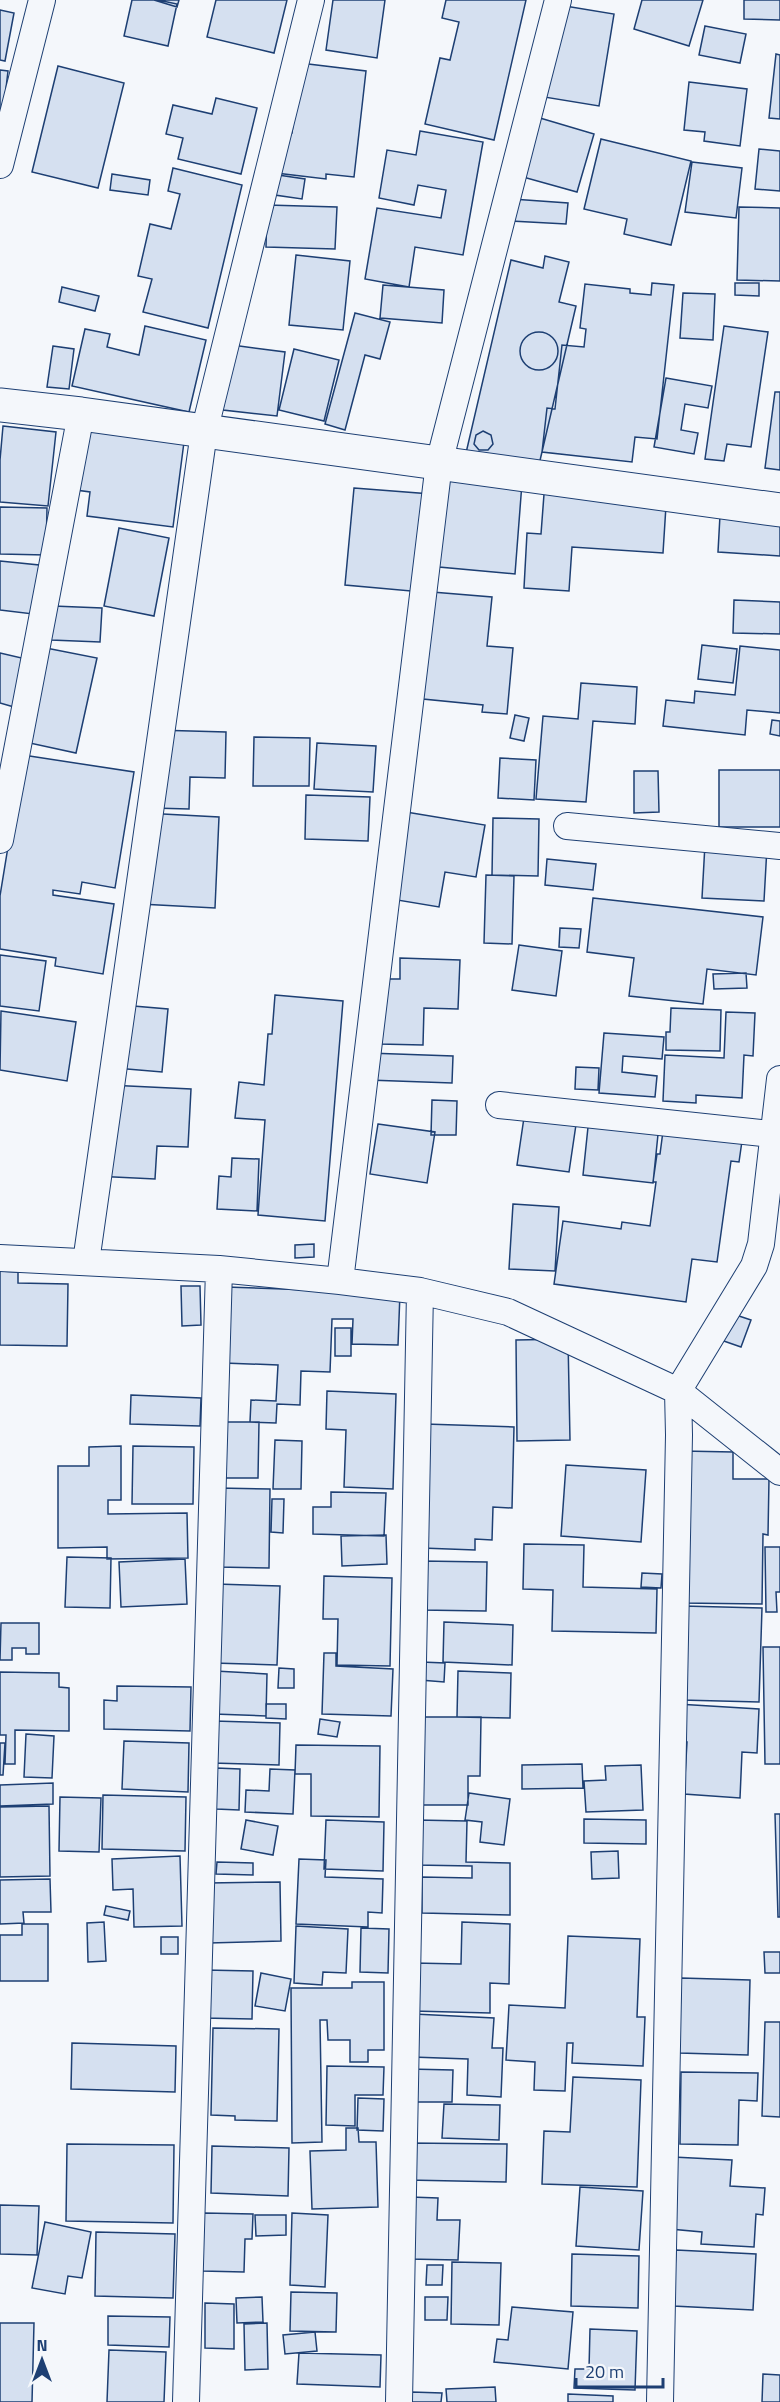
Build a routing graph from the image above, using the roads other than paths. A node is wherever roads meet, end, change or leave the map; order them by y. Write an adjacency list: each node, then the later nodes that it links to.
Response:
1 (42, 0): 4 (street)
2 (311, 0): 7 (street)
3 (558, 0): 8 (street)
4 (0, 165)
5 (0, 405): 6 (street)
6 (81, 414): 7 (street); 11 (street)
7 (204, 432): 8 (street); 17 (street)
8 (439, 463): 9 (street); 19 (street)
9 (780, 510)
10 (567, 826): 12 (street)
11 (0, 840)
12 (780, 846)
13 (780, 1079): 15 (street)
14 (499, 1105): 15 (street)
15 (777, 1134): 21 (street)
16 (0, 1258): 17 (street)
17 (86, 1262): 18 (street)
18 (219, 1269): 19 (street); 23 (street)
19 (340, 1281): 20 (street)
20 (420, 1291): 21 (street); 24 (street)
21 (678, 1391): 22 (street); 25 (street)
22 (780, 1472)
23 (186, 2402)
24 (399, 2402)
25 (660, 2402)

